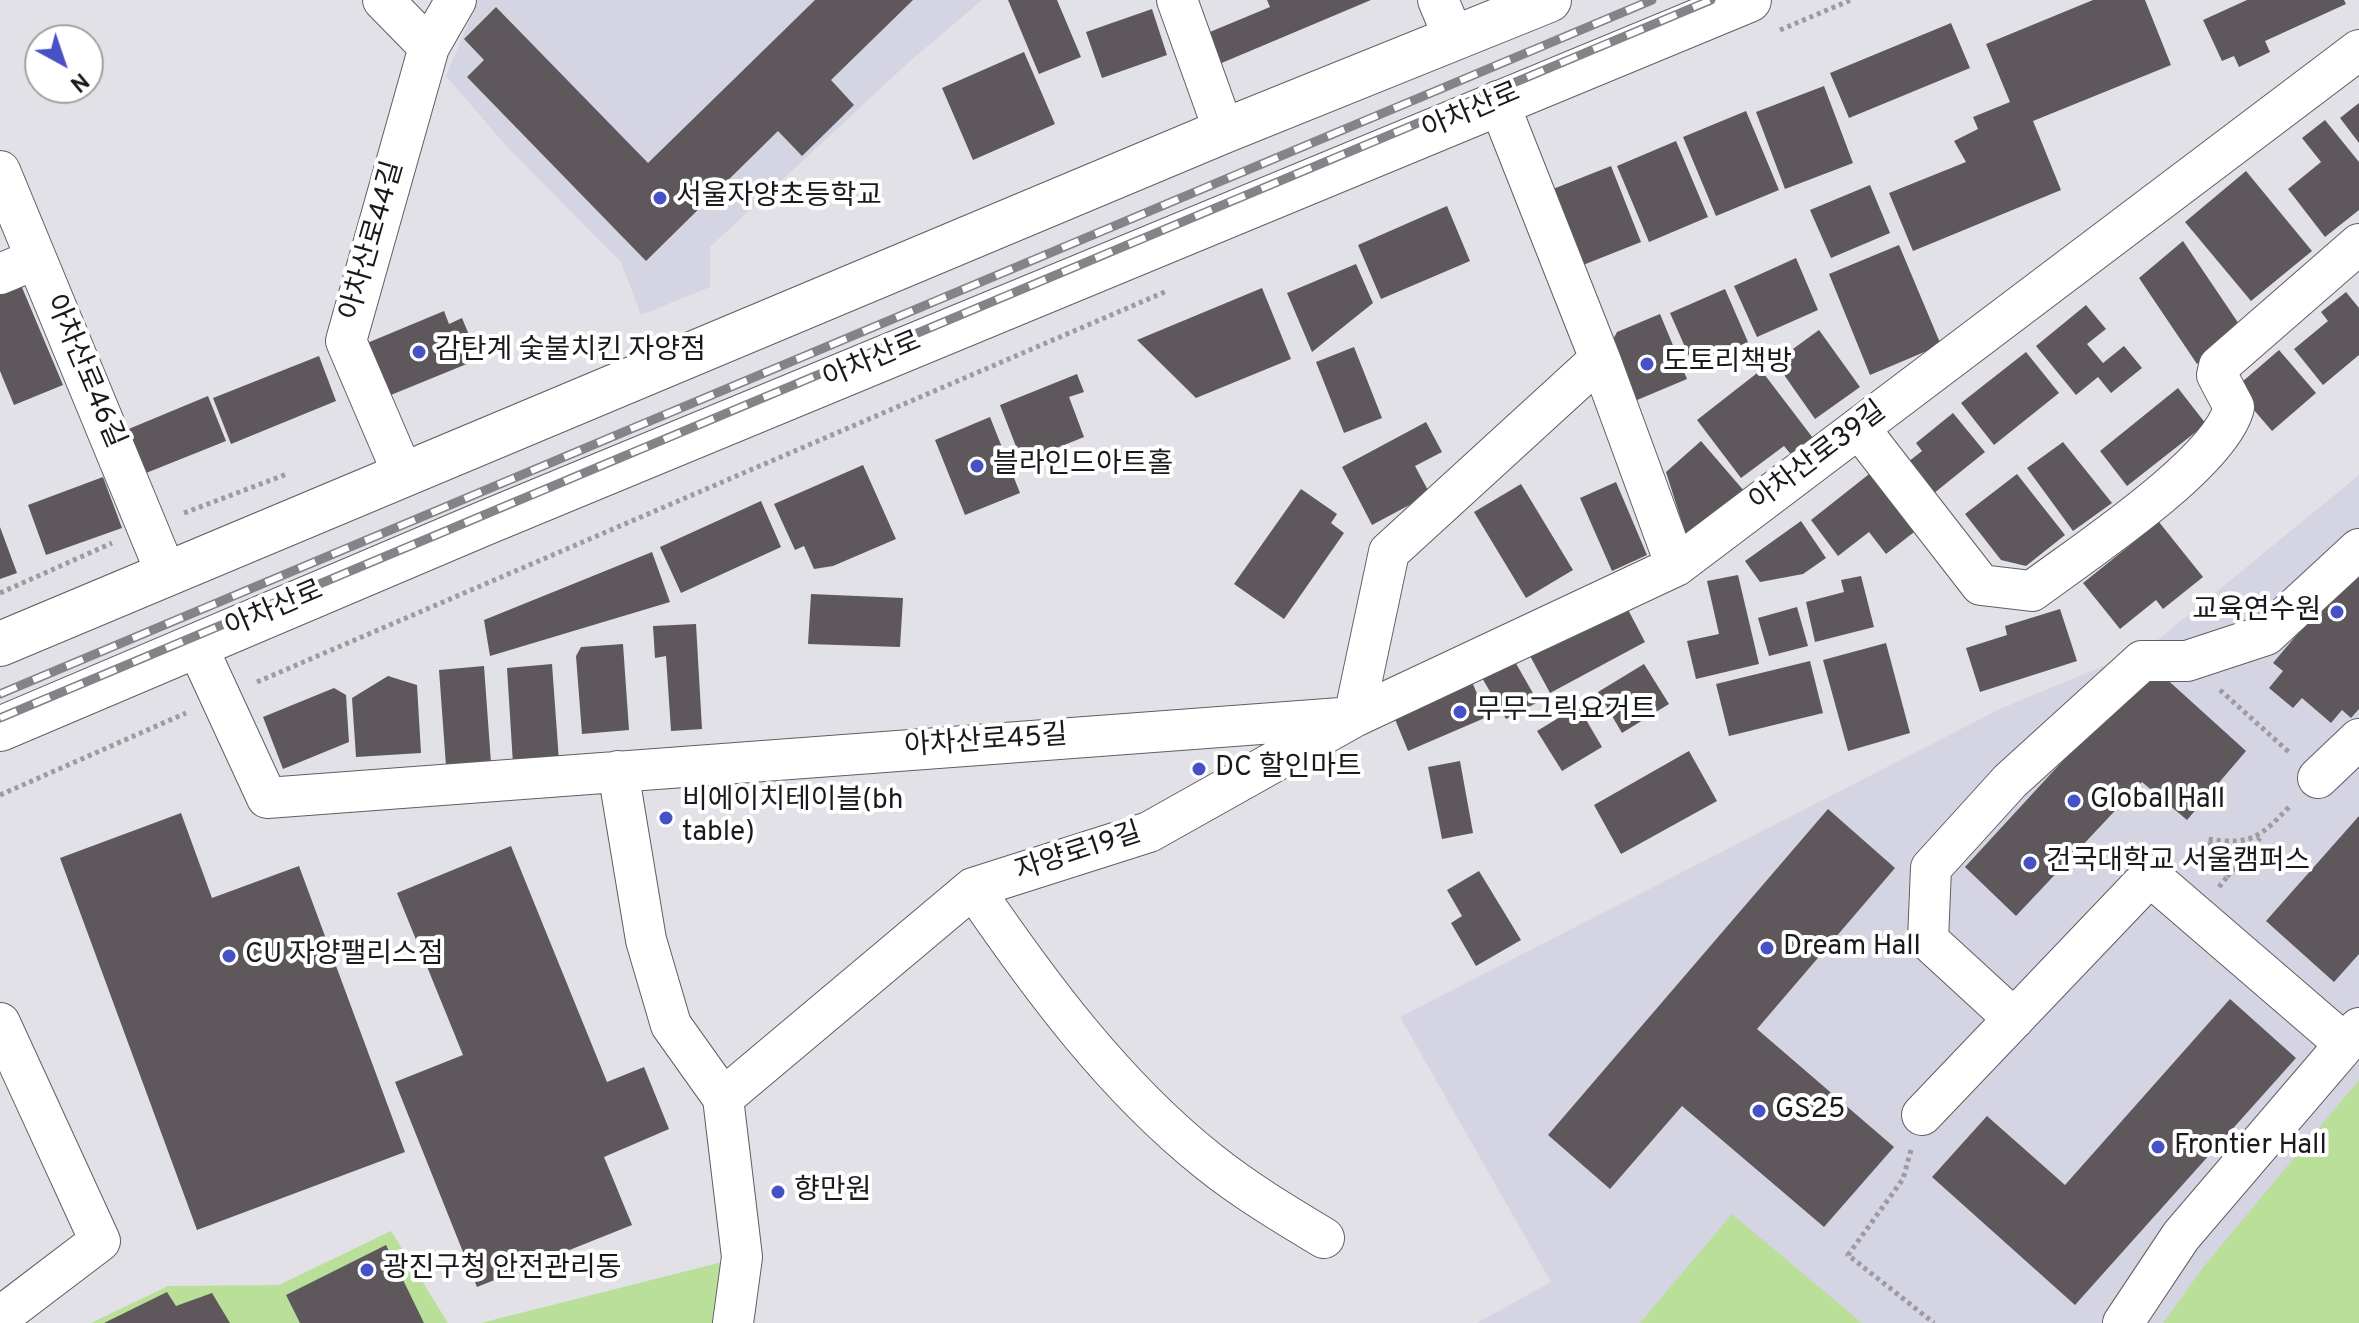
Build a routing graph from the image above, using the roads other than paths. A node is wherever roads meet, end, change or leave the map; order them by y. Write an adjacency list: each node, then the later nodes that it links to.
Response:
1 (383, 0): 7 (street)
2 (456, 0): 7 (street, 아차산로44길)
3 (1177, 0): 10 (street)
4 (1549, 0): 6 (main road)
5 (1763, 15): 9 (main road, 아차산로)
6 (1446, 19): 10 (main road)
7 (429, 47): 16 (street, 아차산로44길)
8 (2359, 50): 15 (street, 아차산로39길)
9 (1498, 101): 14 (street); 21 (main road, 아차산로)
10 (1224, 131): 16 (main road)
11 (0, 171): 13 (street, 아차산로46길)
12 (2359, 244): 15 (street)
13 (18, 266): 19 (street, 아차산로46길)
14 (1600, 359): 18 (street); 22 (street)
15 (1859, 428): 18 (street, 아차산로39길)
16 (403, 474): 19 (main road)
17 (2359, 549): 28 (street)
18 (1676, 566): 22 (street, 자양로19길)
19 (166, 573): 20 (main road)
20 (0, 644)
21 (196, 644): 23 (main road, 아차산로); 25 (street, 아차산로45길)
22 (1354, 717): 25 (street, 아차산로45길); 27 (street, 자양로19길)
23 (0, 729)
24 (2359, 739): 26 (street)
25 (618, 771): 31 (street)
26 (2318, 778)
27 (973, 888): 31 (street, 자양로19길); 33 (street)
28 (2014, 1019): 30 (street); 32 (street)
29 (0, 1023): 34 (street)
30 (2352, 1036): 36 (street)
31 (723, 1098): 35 (street)
32 (1922, 1115)
33 (1324, 1238)
34 (0, 1317)
35 (733, 1323)
36 (2123, 1323)

